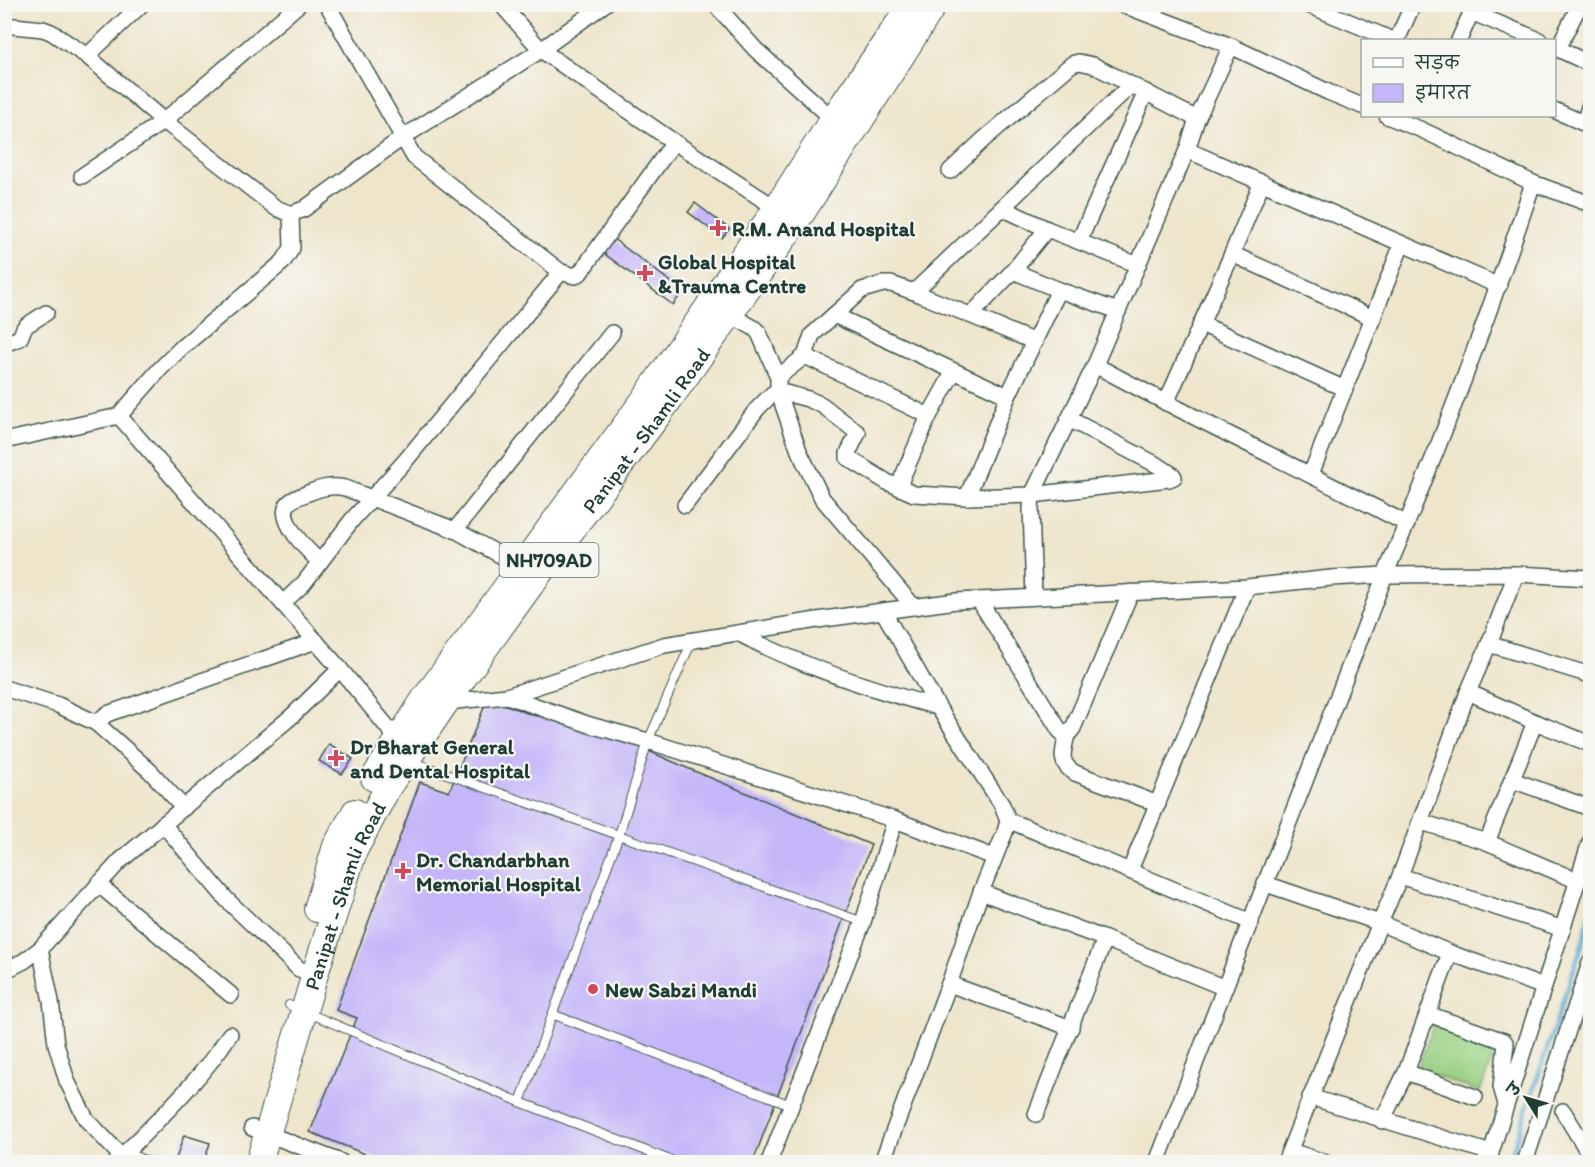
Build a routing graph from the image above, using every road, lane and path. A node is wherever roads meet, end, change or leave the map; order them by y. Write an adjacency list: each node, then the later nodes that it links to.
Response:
1 (142, 4): 22 (street)
2 (299, 4): 33 (street)
3 (327, 4): 36 (street)
4 (501, 4): 21 (street)
5 (605, 4): 21 (street)
6 (715, 4): 31 (street)
7 (912, 4): 31 (highway, Panipat - Shamli Road / NH709AD)
8 (934, 4): 46 (highway, Panipat - Shamli Road / NH709AD)
9 (1306, 4): 15 (street)
10 (1413, 4): 16 (street)
11 (1580, 4): 20 (street)
12 (1126, 5): 19 (street)
13 (1473, 8): 17 (street); 18 (street)
14 (4, 25): 22 (street)
15 (1391, 39)
16 (1397, 39)
17 (1459, 39)
18 (1537, 39)
19 (1232, 46): 27 (street); 32 (street)
20 (1556, 48): 23 (street)
21 (541, 50): 36 (street); 37 (street)
22 (87, 56): 33 (street)
23 (1590, 64)
24 (1131, 85): 25 (street); 39 (street); 44 (street)
25 (1146, 92): 32 (street); 48 (street)
26 (1590, 104): 34 (street)
27 (1361, 106)
28 (1556, 111): 34 (street)
29 (1390, 117): 35 (street)
30 (1428, 117): 35 (street)
31 (833, 119): 46 (highway, Panipat - Shamli Road / NH709AD)
32 (1197, 119): 38 (street)
33 (164, 122): 40 (street); 45 (street)
34 (1587, 125)
35 (1422, 130): 42 (street)
36 (402, 138): 45 (street); 53 (street)
37 (674, 142): 46 (street); 53 (street)
38 (1187, 150): 41 (street); 51 (street)
39 (950, 171)
40 (82, 176)
41 (1262, 182): 49 (street); 50 (street)
42 (1533, 183): 43 (street); 54 (street)
43 (1590, 204)
44 (1002, 208): 47 (street); 56 (street)
45 (291, 214): 74 (street)
46 (786, 215): 59 (highway, Panipat - Shamli Road / NH709AD); 87 (highway, Panipat - Shamli Road / NH709AD)
47 (1047, 229): 48 (street); 52 (street)
48 (1080, 241): 51 (street)
49 (1402, 244): 54 (street); 62 (street)
50 (1232, 254): 62 (street); 63 (street)
51 (1138, 265): 57 (street)
52 (1013, 271): 55 (street); 61 (street)
53 (561, 272): 82 (street)
54 (1499, 286): 84 (street)
55 (1059, 290): 57 (street); 65 (street)
56 (914, 292): 60 (street); 61 (street)
57 (1118, 311): 68 (street)
58 (46, 313): 66 (street)
59 (729, 314): 70 (street); 87 (highway, Panipat - Shamli Road / NH709AD)
60 (834, 315): 67 (street); 69 (street)
61 (970, 315): 65 (street)
62 (1373, 318): 71 (street)
63 (1201, 324): 71 (street); 73 (street)
64 (612, 333): 85 (street)
65 (1035, 342): 72 (street)
66 (4, 344)
67 (805, 356): 70 (street); 75 (street)
68 (1095, 365): 73 (street); 76 (street)
69 (954, 371): 72 (street); 75 (street)
70 (778, 384): 79 (street); 83 (street); 96 (street)
71 (1345, 389): 78 (street)
72 (1008, 396): 81 (street)
73 (1166, 403): 78 (street)
74 (119, 416): 77 (street); 95 (street)
75 (929, 416): 79 (street)
76 (1069, 420): 80 (street); 80 (street)
77 (4, 441)
78 (1311, 474): 84 (street)
79 (900, 488): 81 (street)
80 (1032, 495): 81 (street); 93 (street)
81 (967, 497)
82 (371, 499): 85 (street); 86 (street); 86 (street)
83 (686, 505)
84 (1407, 524): 89 (street)
85 (455, 530): 87 (street)
86 (320, 562): 95 (street)
87 (529, 571): 107 (highway, Panipat - Shamli Road / NH709AD)
88 (1516, 574): 89 (street); 90 (street); 101 (street)
89 (1385, 575): 91 (street); 131 (street)
90 (1590, 578)
91 (1247, 586): 92 (street); 116 (street)
92 (1131, 592): 93 (street); 111 (street)
93 (1034, 597): 94 (street)
94 (979, 600): 96 (street); 111 (street)
95 (283, 603): 100 (street)
96 (914, 607): 97 (street)
97 (883, 611): 98 (street); 108 (street)
98 (738, 633): 99 (street); 108 (street)
99 (693, 640): 106 (street); 112 (lane)
100 (316, 641): 102 (street); 110 (street)
101 (1489, 644): 103 (street); 105 (street)
102 (340, 669): 114 (street); 117 (street)
103 (1590, 675)
104 (4, 688): 110 (street)
105 (1468, 692): 109 (street); 121 (street)
106 (507, 696): 107 (street); 112 (street)
107 (436, 700): 114 (highway, Panipat - Shamli Road / NH709AD)
108 (938, 707): 120 (street)
109 (1535, 722): 113 (street); 115 (street)
110 (96, 723): 117 (street)
111 (1067, 735): 116 (street)
112 (648, 741): 119 (street); 123 (lane)
113 (1590, 744)
114 (402, 750): 123 (lane); 142 (highway, Panipat - Shamli Road / NH709AD)
115 (1512, 780): 118 (street); 124 (street)
116 (1158, 804): 127 (street)
117 (184, 808): 122 (street)
118 (1590, 808)
119 (895, 820): 126 (street); 133 (street)
120 (1008, 820): 126 (street); 127 (street)
121 (1421, 822): 124 (street); 128 (street)
122 (163, 824): 130 (street); 142 (street)
123 (618, 835): 133 (lane); 148 (lane)
124 (1486, 842): 129 (street)
125 (1590, 842): 129 (street)
126 (994, 857): 132 (street)
127 (1130, 870): 134 (street)
128 (1400, 876): 135 (street); 136 (street)
129 (1578, 881): 136 (street)
130 (98, 884): 138 (street); 146 (street)
131 (1266, 884): 134 (street); 135 (street)
132 (981, 892): 137 (street); 143 (street)
133 (863, 922): 157 (street)
134 (1251, 922): 145 (street)
135 (1380, 923): 139 (street); 153 (street)
136 (1563, 929): 144 (street)
137 (1105, 939): 145 (street); 150 (street)
138 (40, 949): 141 (street); 164 (street)
139 (1450, 953): 144 (street); 149 (street)
140 (1590, 963): 176 (street)
141 (4, 971)
142 (307, 971): 147 (highway, Panipat - Shamli Road / NH709AD)
143 (949, 984): 150 (street); 173 (street)
144 (1544, 987): 156 (street)
145 (1225, 988): 174 (street)
146 (231, 995)
147 (296, 1008): 155 (lane); 161 (highway, Panipat - Shamli Road / NH709AD)
148 (552, 1014): 155 (lane); 157 (lane)
149 (1428, 1014): 152 (street); 156 (street)
150 (1071, 1028): 159 (street)
151 (230, 1034): 164 (street)
152 (1406, 1072): 154 (street); 160 (street)
153 (1310, 1097): 160 (street); 165 (street)
154 (1475, 1097)
155 (520, 1102): 171 (lane)
156 (1506, 1104): 166 (street)
157 (791, 1106): 172 (street)
158 (1563, 1111): 163 (street)
159 (1036, 1114)
160 (1382, 1120): 166 (street)
161 (260, 1131): 162 (street); 168 (highway, Panipat - Shamli Road / NH709AD); 169 (highway, Panipat - Shamli Road / NH709AD)
162 (305, 1155): 170 (street)
163 (1590, 1155)
164 (121, 1157): 167 (lane)
165 (1288, 1157): 175 (street)
166 (1489, 1158)
167 (150, 1162)
168 (242, 1162)
169 (259, 1162)
170 (341, 1162)
171 (675, 1162)
172 (769, 1162)
173 (882, 1162)
174 (1157, 1162)
175 (1324, 1162)
176 (1525, 1162)

